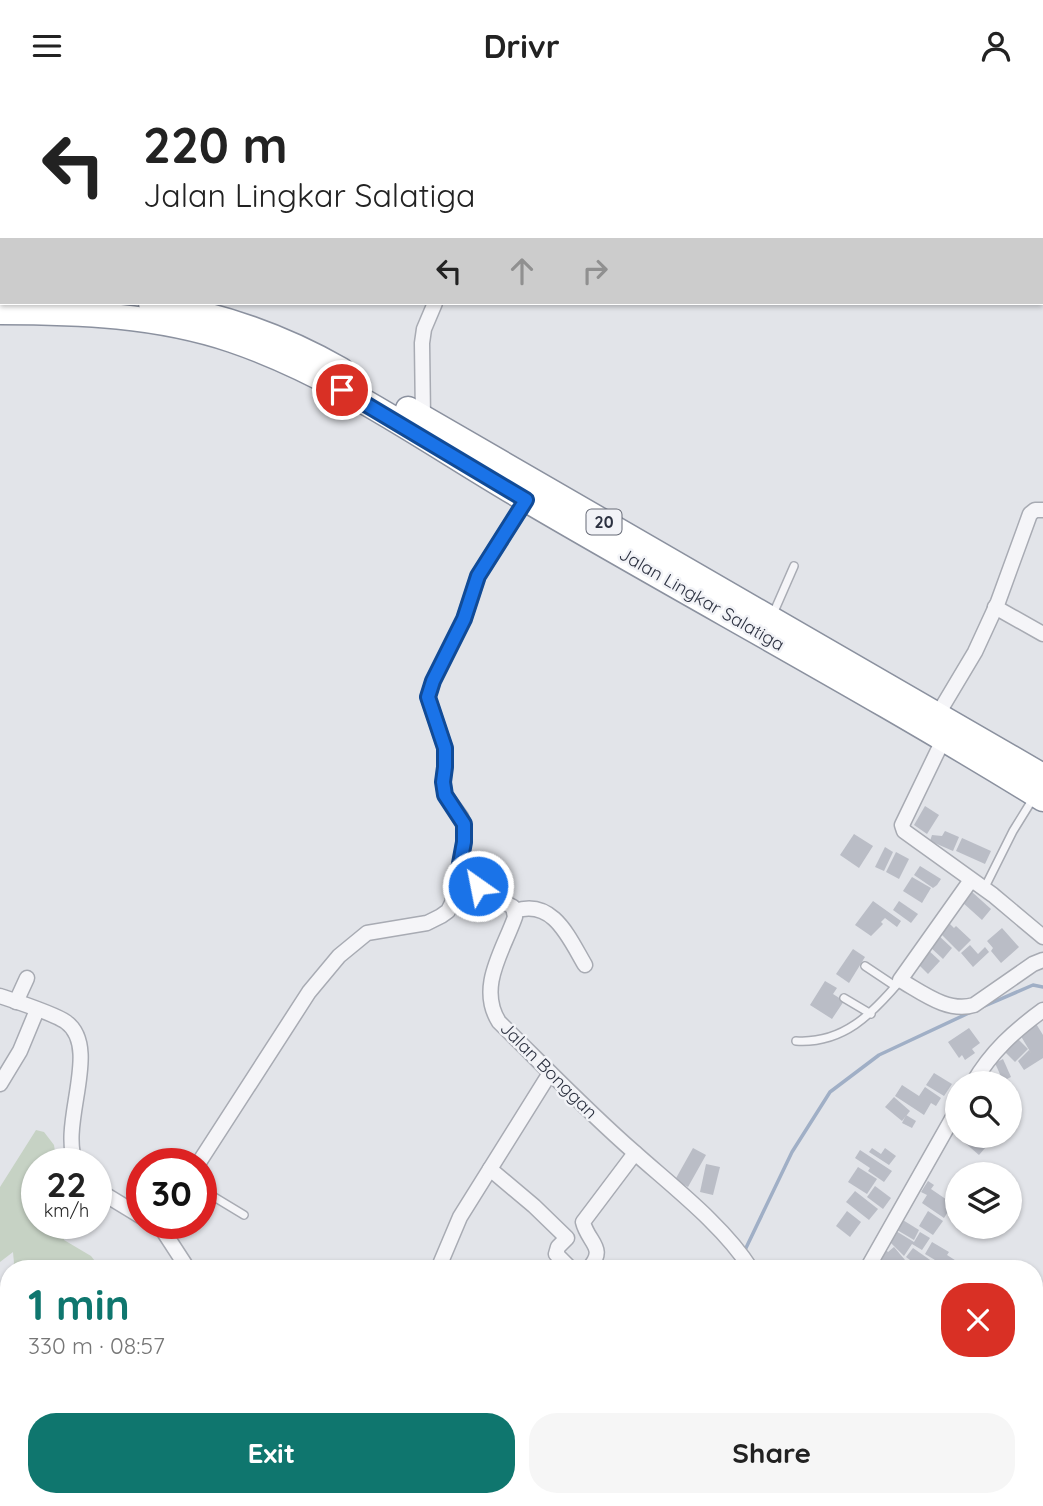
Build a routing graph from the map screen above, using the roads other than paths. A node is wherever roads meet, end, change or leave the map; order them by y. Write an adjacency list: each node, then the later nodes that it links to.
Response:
1 (163, 305): 4 (highway, Jalan Lingkar Salatiga / 20)
2 (434, 305): 4 (street)
3 (0, 312): 5 (highway, Jalan Lingkar Salatiga / 20)
4 (423, 418): 5 (highway, Jalan Lingkar Salatiga / 20)
5 (472, 457): 6 (highway, Jalan Lingkar Salatiga / 20); 10 (highway, Jalan Lingkar Salatiga / 20)
6 (526, 500): 13 (highway, Jalan Lingkar Salatiga / 20); 15 (street)
7 (1043, 510): 9 (street)
8 (794, 566): 10 (lane)
9 (995, 607): 11 (street); 12 (street)
10 (772, 618): 12 (highway, Jalan Lingkar Salatiga / 20)
11 (1043, 634)
12 (938, 713): 14 (highway, Jalan Lingkar Salatiga / 20)
13 (944, 738): 14 (highway, Jalan Lingkar Salatiga / 20); 16 (street)
14 (1041, 790): 17 (lane)
15 (459, 869): 18 (street); 37 (street)
16 (971, 880): 17 (street); 24 (street)
17 (984, 888): 19 (street)
18 (515, 911): 21 (street); 33 (street, Jalan Bonggan)
19 (1043, 937)
20 (1043, 960): 24 (street)
21 (585, 965)
22 (865, 966): 24 (lane)
23 (27, 978): 27 (street)
24 (898, 983): 30 (lane)
25 (0, 996): 27 (street)
26 (844, 998): 30 (lane)
27 (16, 1002): 28 (street)
28 (37, 1010): 34 (street); 36 (street)
29 (1043, 1010): 32 (street)
30 (871, 1014): 31 (lane)
31 (796, 1041)
32 (982, 1071)
33 (551, 1073): 38 (street, Jalan Bonggan); 39 (street)
34 (0, 1084)
35 (945, 1130): 50 (street)
36 (71, 1148)
37 (208, 1148)
38 (635, 1153): 42 (street); 49 (street, Jalan Bonggan)
39 (490, 1169): 43 (street); 46 (street)
40 (217, 1199): 41 (lane)
41 (244, 1215)
42 (583, 1222): 43 (street); 48 (street)
43 (567, 1238): 47 (street)
44 (169, 1239): 45 (street)
45 (182, 1260)
46 (442, 1260)
47 (562, 1260)
48 (595, 1260)
49 (746, 1260)
50 (872, 1260)

